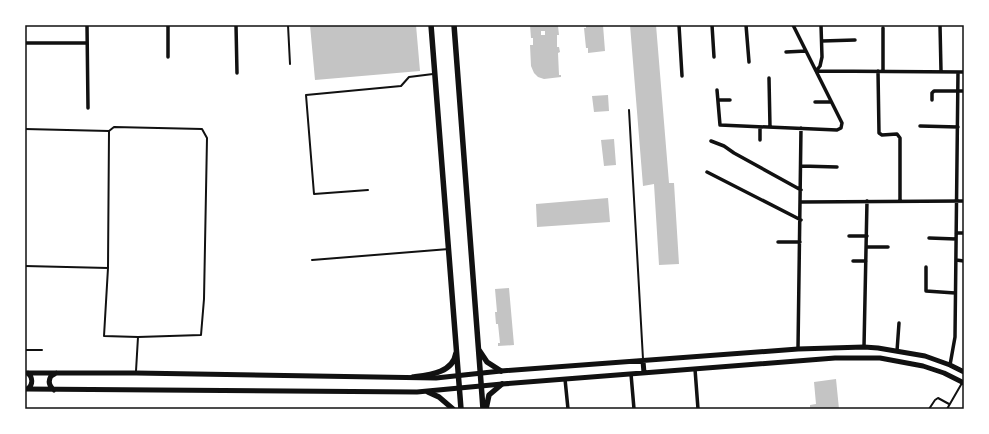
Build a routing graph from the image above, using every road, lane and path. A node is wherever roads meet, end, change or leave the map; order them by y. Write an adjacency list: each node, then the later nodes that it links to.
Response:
1 (87, 25): 17 (street)
2 (168, 25): 20 (street)
3 (236, 25): 30 (street)
4 (288, 25): 23 (lane)
5 (431, 25): 31 (main road)
6 (454, 25): 89 (main road)
7 (679, 25): 32 (street)
8 (712, 25): 21 (street)
9 (746, 25): 22 (street)
10 (794, 25): 18 (street)
11 (821, 25): 15 (street)
12 (940, 25): 27 (street)
13 (883, 28): 26 (street)
14 (855, 40): 15 (street)
15 (822, 41): 24 (street)
16 (25, 42): 17 (street)
17 (87, 43): 44 (street)
18 (806, 51): 19 (street); 24 (street)
19 (786, 52)
20 (168, 56)
21 (714, 57)
22 (749, 62)
23 (290, 64)
24 (816, 70): 25 (street); 41 (street)
25 (878, 71): 26 (street); 60 (street)
26 (883, 71): 27 (street)
27 (941, 72): 28 (street)
28 (958, 72): 29 (street); 35 (street)
29 (964, 72)
30 (237, 73)
31 (435, 74): 58 (lane); 76 (main road)
32 (682, 76)
33 (769, 78): 48 (street)
34 (718, 90): 37 (street)
35 (958, 91): 36 (street); 39 (street); 42 (street)
36 (964, 92)
37 (718, 100): 38 (street); 47 (street)
38 (730, 100)
39 (932, 100)
40 (815, 102): 41 (street)
41 (831, 102): 50 (street)
42 (958, 106): 43 (street); 49 (street)
43 (964, 106)
44 (88, 108)
45 (629, 110): 95 (lane)
46 (920, 126): 49 (street)
47 (760, 127): 48 (street); 53 (street)
48 (770, 127): 50 (street)
49 (958, 127): 61 (street)
50 (801, 128): 55 (street)
51 (25, 129): 52 (lane)
52 (109, 131): 83 (lane); 87 (lane)
53 (760, 140)
54 (711, 141): 59 (street)
55 (801, 166): 56 (street); 59 (street)
56 (837, 167)
57 (707, 172): 65 (street)
58 (368, 190)
59 (801, 190): 63 (street)
60 (900, 201): 61 (street); 64 (street)
61 (956, 201): 62 (street); 66 (street)
62 (964, 201)
63 (801, 202): 64 (street); 65 (street)
64 (867, 202): 69 (street)
65 (801, 220): 73 (street)
66 (956, 233): 67 (street); 71 (street)
67 (964, 233)
68 (849, 236): 69 (street)
69 (867, 236): 74 (street)
70 (929, 238): 71 (street)
71 (956, 239): 78 (street)
72 (778, 242): 73 (street)
73 (800, 242): 91 (street)
74 (866, 247): 75 (street); 80 (street)
75 (888, 247)
76 (449, 249): 77 (lane); 88 (main road)
77 (312, 260)
78 (956, 260): 81 (street); 85 (street)
79 (853, 261): 80 (street)
80 (866, 261): 90 (street)
81 (964, 261)
82 (25, 266): 83 (lane)
83 (108, 268): 87 (lane)
84 (926, 268): 85 (street)
85 (956, 293): 96 (street)
86 (899, 323): 94 (street)
87 (138, 337): 102 (lane)
88 (456, 346): 106 (main road); 107 (main road)
89 (478, 346): 98 (main road); 104 (main road)
90 (864, 347): 91 (main road); 94 (main road)
91 (798, 349): 95 (main road)
92 (25, 350): 93 (lane)
93 (42, 350)
94 (897, 351): 96 (main road)
95 (643, 360): 98 (main road); 103 (main road)
96 (950, 364): 99 (main road)
97 (695, 369): 103 (main road); 109 (main road); 122 (street)
98 (501, 371): 104 (main road)
99 (964, 372)
100 (26, 373): 101 (main road); 113 (main road)
101 (57, 373): 102 (main road); 114 (main road)
102 (136, 373): 107 (main road)
103 (644, 373): 105 (main road)
104 (480, 374): 106 (main road); 111 (main road)
105 (631, 374): 108 (main road); 121 (street)
106 (459, 376): 107 (main road); 112 (main road)
107 (413, 377)
108 (565, 379): 110 (main road); 120 (street)
109 (963, 383): 116 (lane)
110 (502, 384): 111 (main road); 119 (main road)
111 (481, 386): 112 (main road); 119 (main road)
112 (460, 388): 115 (main road); 118 (main road)
113 (26, 389): 114 (main road)
114 (54, 390): 115 (main road)
115 (428, 392): 117 (main road)
116 (950, 404): 123 (lane); 124 (lane)
117 (452, 409)
118 (461, 409)
119 (484, 409)
120 (568, 409)
121 (634, 409)
122 (698, 409)
123 (929, 409)
124 (947, 409)

